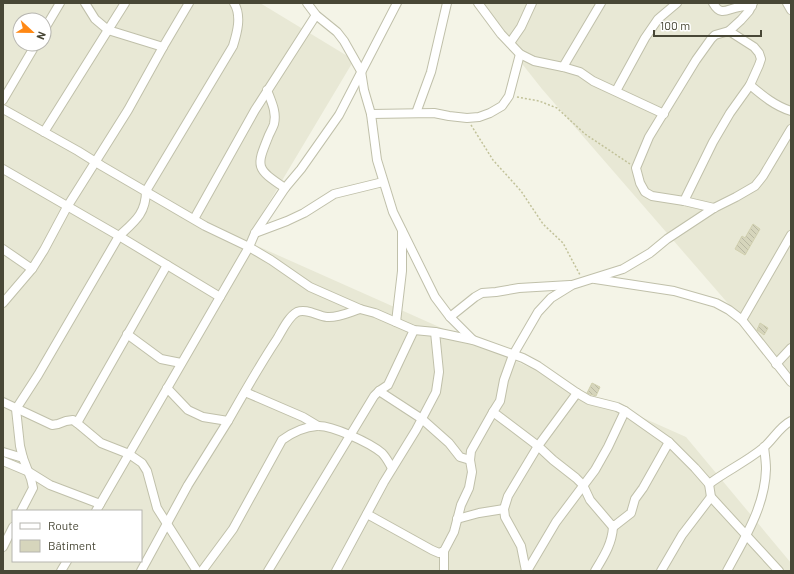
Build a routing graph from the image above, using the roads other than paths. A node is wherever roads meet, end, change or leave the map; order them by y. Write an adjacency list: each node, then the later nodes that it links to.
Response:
1 (60, 3): 18 (street)
2 (85, 3): 19 (street)
3 (125, 3): 19 (street)
4 (189, 3): 22 (street)
5 (234, 3): 42 (street)
6 (308, 3): 17 (street)
7 (397, 3): 26 (street)
8 (447, 3): 33 (street)
9 (478, 3): 21 (street)
10 (532, 3): 21 (street)
11 (601, 3): 25 (street)
12 (677, 3): 29 (street)
13 (713, 3): 15 (street)
14 (787, 3): 16 (street)
15 (752, 4): 20 (street)
16 (791, 10)
17 (316, 15): 26 (street); 28 (street)
18 (52, 16)
19 (108, 30): 22 (street); 37 (street)
20 (729, 31): 27 (street); 35 (street)
21 (510, 43): 24 (street)
22 (163, 47): 38 (street)
23 (31, 52): 30 (street)
24 (520, 54): 25 (street); 33 (street)
25 (563, 67): 29 (street)
26 (361, 71): 34 (street); 41 (street)
27 (750, 85): 32 (street); 43 (street)
28 (267, 90): 41 (street); 46 (street)
29 (616, 91): 35 (street)
30 (3, 100)
31 (3, 109): 37 (street)
32 (791, 111)
33 (416, 113): 34 (street)
34 (371, 114): 40 (street)
35 (664, 114): 43 (street)
36 (791, 128): 45 (street)
37 (44, 132): 38 (street)
38 (94, 161): 42 (street); 44 (street)
39 (3, 170): 44 (street)
40 (384, 182): 47 (street); 48 (street)
41 (285, 188): 48 (street)
42 (146, 191): 46 (street); 50 (street)
43 (684, 200): 45 (street)
44 (67, 206): 50 (street); 54 (street)
45 (714, 208): 55 (street)
46 (194, 219): 51 (street)
47 (402, 230): 60 (street); 62 (street)
48 (255, 232): 51 (street)
49 (791, 235): 61 (street)
50 (119, 236): 53 (street); 77 (street)
51 (249, 247): 57 (street); 59 (street)
52 (3, 249): 54 (street)
53 (167, 265): 57 (street); 65 (street)
54 (32, 270): 58 (street)
55 (592, 279): 56 (street); 61 (street)
56 (572, 285): 60 (street); 68 (street)
57 (220, 297): 69 (street)
58 (3, 303)
59 (360, 309): 62 (street); 74 (street)
60 (450, 317): 66 (street)
61 (742, 320): 70 (street)
62 (396, 322): 63 (street)
63 (414, 330): 64 (street); 73 (street)
64 (435, 332): 66 (street); 80 (street)
65 (127, 334): 69 (street); 83 (street)
66 (474, 340): 68 (street)
67 (791, 348): 70 (street)
68 (513, 355): 75 (street); 79 (street)
69 (181, 363): 72 (street)
70 (776, 364): 71 (street)
71 (791, 382)
72 (168, 388): 81 (street); 90 (street)
73 (379, 391): 80 (street); 85 (street)
74 (245, 392): 81 (street); 84 (street)
75 (576, 393): 78 (street); 87 (street)
76 (3, 402): 77 (street)
77 (16, 409): 83 (street); 91 (street)
78 (625, 411): 86 (street); 97 (street)
79 (494, 412): 87 (street); 92 (street)
80 (422, 419): 92 (street); 94 (street)
81 (228, 421): 104 (street)
82 (791, 421): 88 (street)
83 (77, 423): 90 (street)
84 (318, 426): 85 (street); 114 (street)
85 (350, 434): 94 (street); 115 (street)
86 (669, 442): 96 (street); 105 (street)
87 (538, 446): 97 (street); 100 (street)
88 (764, 447): 96 (street); 107 (street)
89 (3, 452): 91 (street)
90 (129, 454): 99 (street); 104 (street)
91 (23, 458): 95 (street)
92 (470, 460): 103 (street)
93 (3, 461): 95 (street)
94 (392, 468): 102 (street)
95 (29, 472): 99 (street); 101 (street)
96 (709, 484): 98 (street)
97 (583, 485): 105 (street); 118 (street)
98 (711, 498): 107 (street); 120 (street)
99 (98, 507)
100 (504, 509): 103 (street); 118 (street)
101 (21, 510)
102 (367, 514): 109 (street); 116 (street)
103 (457, 519): 109 (street)
104 (167, 523): 112 (street); 113 (street)
105 (614, 527): 119 (street)
106 (6, 534): 108 (street)
107 (746, 536): 121 (street); 122 (street)
108 (3, 547)
109 (444, 551): 117 (street)
110 (66, 562): 111 (street)
111 (62, 571)
112 (141, 571)
113 (197, 571)
114 (202, 571)
115 (268, 571)
116 (336, 571)
117 (444, 571)
118 (526, 571)
119 (595, 571)
120 (661, 571)
121 (728, 571)
122 (779, 571)

